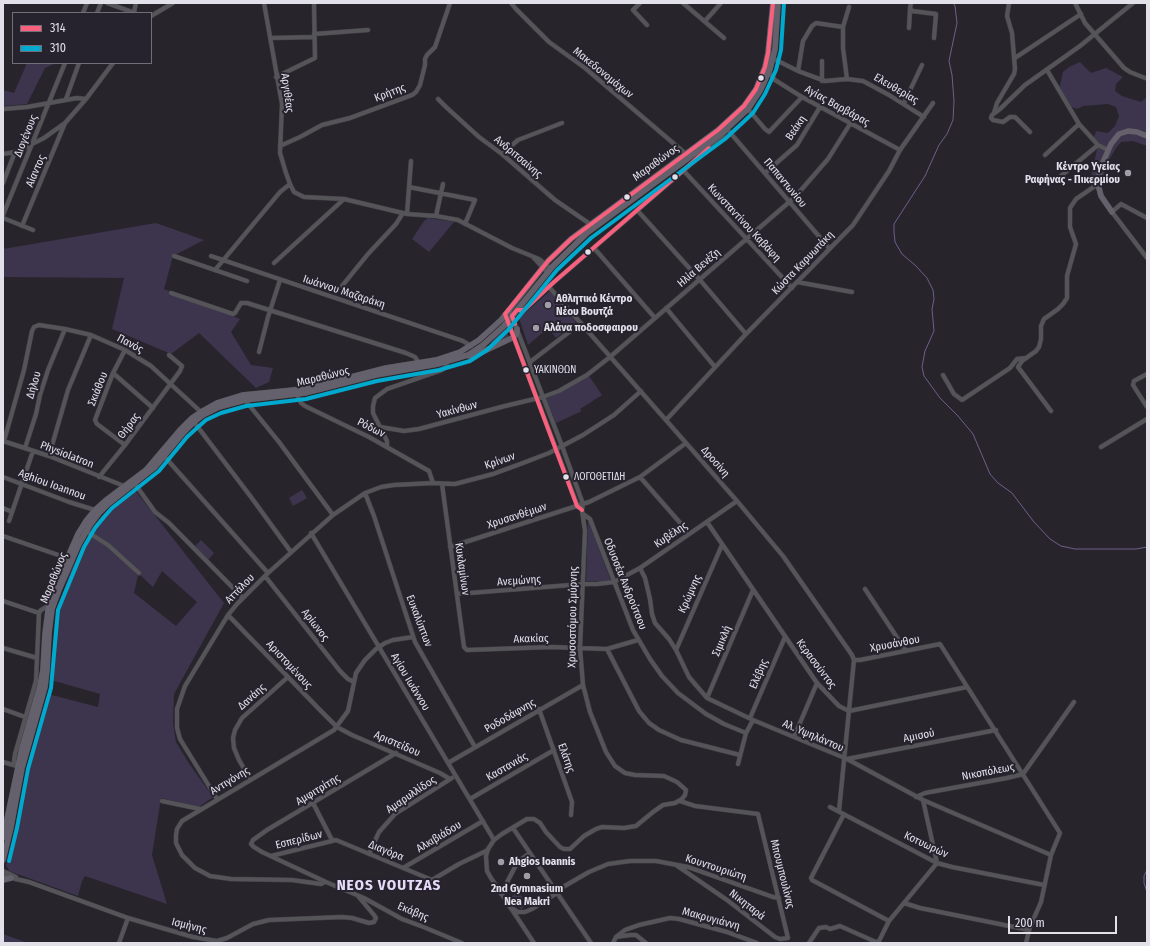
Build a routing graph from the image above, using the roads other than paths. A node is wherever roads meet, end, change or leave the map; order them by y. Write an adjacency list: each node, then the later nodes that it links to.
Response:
1 (107, 3): 19 (street)
2 (173, 3): 21 (street)
3 (264, 3): 29 (street, Αργιθέας)
4 (314, 3): 27 (street)
5 (450, 3): 67 (street, Κρήτης)
6 (511, 3): 73 (street, Μακεδονομάχων)
7 (640, 3): 16 (street)
8 (683, 3): 22 (street)
9 (721, 3): 22 (street)
10 (773, 3): 32 (main road, Μαραθώνος)
11 (778, 3): 32 (main road, Μαραθώνος)
12 (911, 3): 18 (street)
13 (1009, 3): 33 (street)
14 (1075, 3): 20 (street)
15 (1133, 3): 28 (street)
16 (635, 5): 23 (street)
17 (850, 7): 24 (street)
18 (910, 8): 25 (street); 31 (street)
19 (131, 12)
20 (1081, 14): 28 (street); 33 (street)
21 (152, 15)
22 (704, 21): 30 (street)
23 (647, 25)
24 (843, 27): 40 (street); 44 (street)
25 (909, 28)
26 (368, 30): 27 (street)
27 (314, 35): 29 (street); 42 (street)
28 (1094, 35): 39 (street); 43 (street)
29 (270, 38): 42 (street, Αργιθέας)
30 (724, 38)
31 (934, 38)
32 (770, 58): 40 (street, Ελευθερίας); 41 (main road, Μαραθώνος); 73 (main road, Μαραθώνος)
33 (1015, 58): 56 (street)
34 (822, 61): 45 (street)
35 (64, 64): 50 (street, Διογένους)
36 (79, 64): 47 (street)
37 (112, 64): 48 (street)
38 (922, 65): 51 (street)
39 (1047, 70): 56 (street); 61 (street)
40 (798, 71): 45 (street, Ελευθερίας)
41 (769, 73): 46 (street, Αγίας Βαρβάρας); 55 (main road, Μαραθώνος)
42 (276, 77): 67 (street, Αργιθέας)
43 (1145, 78)
44 (847, 79): 45 (street, Ελευθερίας); 51 (street, Ελευθερίας)
45 (822, 81)
46 (802, 97): 53 (street, Αγίας Βαρβάρας); 55 (street)
47 (66, 99): 48 (street); 50 (street)
48 (86, 99): 58 (street)
49 (438, 99): 72 (street, Ανδριτσαίνης)
50 (50, 102): 54 (street); 65 (street, Διογένους)
51 (904, 103): 57 (street, Ελευθερίας)
52 (933, 103): 57 (street, Κώστα Καρυωτάκη)
53 (820, 107): 60 (street, Αγίας Βαρβάρας); 77 (street, Βεάκη)
54 (3, 109)
55 (748, 109): 62 (main road, Μαραθώνος)
56 (994, 113): 63 (street)
57 (924, 117): 68 (street, Κώστα Καρυωτάκη)
58 (65, 123): 65 (street); 96 (street, Αίαντος)
59 (562, 123): 72 (street)
60 (850, 124): 68 (street, Αγίας Βαρβάρας); 86 (street, Ηλία Βενέζη)
61 (1079, 124): 66 (street); 74 (street)
62 (727, 129): 76 (street); 77 (street, Παπαντωνίου); 106 (main road, Μαραθώνος)
63 (1030, 132)
64 (1147, 136): 69 (main road)
65 (32, 144): 70 (street); 90 (street, Διογένους)
66 (1098, 145): 69 (street); 78 (street)
67 (280, 146): 80 (street, Αργιθέας)
68 (900, 150): 100 (street, Κώστα Καρυωτάκη)
69 (1108, 150): 82 (main road)
70 (15, 152): 71 (street); 79 (street)
71 (3, 154)
72 (502, 154): 95 (street, Ανδριτσαίνης)
73 (686, 154): 95 (main road, Μαραθώνος)
74 (1045, 155)
75 (411, 161): 83 (street)
76 (683, 170): 87 (street); 98 (street, Κωνσταντίνου Καβάφη)
77 (765, 173): 86 (street, Παπαντωνίου)
78 (1061, 176)
79 (3, 182)
80 (290, 184): 85 (street); 104 (street)
81 (443, 184): 84 (street)
82 (1098, 184): 88 (main road); 137 (street)
83 (409, 187): 84 (street); 89 (street)
84 (442, 194): 91 (street); 94 (street)
85 (344, 199): 89 (street); 105 (street)
86 (789, 202): 98 (street, Ηλία Βενέζη); 100 (street, Παπαντωνίου)
87 (637, 210): 99 (street); 109 (street)
88 (1112, 212): 93 (street); 103 (street)
89 (405, 214): 91 (street); 112 (street)
90 (3, 215)
91 (436, 216): 94 (street)
92 (3, 218): 96 (street)
93 (1147, 218)
94 (465, 224): 106 (street)
95 (590, 224): 106 (main road, Μαραθώνος)
96 (22, 226): 97 (street)
97 (33, 230)
98 (746, 239): 109 (street, Ηλία Βενέζη); 114 (street, Κωνσταντίνου Καβάφη)
99 (594, 248): 113 (street); 123 (street)
100 (829, 248): 111 (street, Κώστα Καρυωτάκη)
101 (174, 256): 107 (street)
102 (211, 256): 104 (street, Ιωάννου Μαζαράκη)
103 (1147, 258)
104 (223, 260): 107 (street); 108 (street, Ιωάννου Μαζαράκη)
105 (274, 263)
106 (546, 268): 118 (main road, Μαραθώνος); 119 (main road, Μαραθώνος)
107 (215, 270): 110 (street)
108 (280, 280): 120 (street); 131 (street, Ιωάννου Μαζαράκη)
109 (700, 280): 117 (street, Ηλία Βενέζη); 128 (street)
110 (247, 281)
111 (797, 282): 114 (street, Κώστα Καρυωτάκη); 115 (street)
112 (342, 286)
113 (549, 287): 119 (street); 125 (street, Δροσίνη)
114 (792, 288): 128 (street, Κώστα Καρυωτάκη)
115 (852, 292)
116 (171, 293): 120 (street)
117 (666, 308): 123 (street, Ηλία Βενέζη); 141 (street)
118 (510, 309): 121 (main road, Μαραθώνος); 122 (street, Χρυσοστόμου Σμύρνης)
119 (517, 310): 122 (main road, Μαραθώνος)
120 (270, 311): 133 (street); 140 (street)
121 (505, 314): 124 (street); 131 (main road, Μαραθώνος)
122 (512, 316): 124 (main road, Μαραθώνος); 127 (street, Χρυσοστόμου Σμύρνης)
123 (655, 318): 136 (street, Ηλία Βενέζη)
124 (508, 321): 130 (street); 135 (main road, Μαραθώνος)
125 (581, 323): 136 (street, Δροσίνη); 139 (street)
126 (65, 329): 129 (street, Πανός); 159 (street, Πανός); 165 (street, Δήλου)
127 (517, 329): 130 (main road); 139 (street, Χρυσοστόμου Σμύρνης)
128 (746, 334): 141 (street, Κώστα Καρυωτάκη)
129 (91, 335): 132 (street, Πανός); 168 (street)
130 (514, 337): 135 (main road); 149 (street)
131 (471, 346): 140 (main road, Μαραθώνος)
132 (125, 350): 142 (street, Σκιάθου); 145 (street, Πανός)
133 (259, 352)
134 (169, 355): 145 (street, Θήρας)
135 (462, 357): 138 (main road, Μαραθώνος)
136 (610, 357): 146 (street, Δροσίνη); 148 (street, Ηλία Βενέζη)
137 (1027, 358): 144 (street); 153 (street)
138 (447, 362): 147 (main road, Μαραθώνος); 158 (street)
139 (530, 362): 148 (street, Χρυσοστόμου Σμύρνης)
140 (419, 363): 154 (main road, Μαραθώνος)
141 (716, 367): 156 (street, Κώστα Καρυωτάκη)
142 (113, 374): 152 (street); 161 (street, Σκιάθου)
143 (1147, 374): 151 (street)
144 (943, 375)
145 (171, 384): 152 (street, Θήρας); 154 (street, Πανός)
146 (641, 391): 156 (street, Δροσίνη); 162 (street, Κρίνων)
147 (297, 395): 150 (main road, Μαραθώνος); 163 (street, Ρόδων)
148 (543, 397): 149 (street, Ηλία Βενέζη); 162 (street, Χρυσοστόμου Σμύρνης)
149 (537, 398): 158 (street, Υακίνθων); 166 (street)
150 (245, 400): 157 (main road, Μαραθώνος); 186 (street)
151 (1147, 407)
152 (153, 408): 161 (street, Θήρας)
153 (1051, 411)
154 (201, 412): 177 (main road, Μαραθώνος)
155 (1147, 419): 164 (street)
156 (666, 420): 160 (street, Δροσίνη)
157 (194, 422): 169 (main road, Μαραθώνος); 195 (street)
158 (380, 427): 163 (street)
159 (4, 441): 165 (street, Physiolatron)
160 (686, 443): 170 (street, Χρυσανθέμων); 179 (street, Δροσίνη)
161 (125, 445): 172 (street, Θήρας)
162 (562, 446): 166 (street, Κρίνων); 180 (street, Χρυσοστόμου Σμύρνης)
163 (387, 447): 173 (street, Ρόδων)
164 (1102, 447)
165 (25, 448): 167 (street, Physiolatron)
166 (556, 449): 176 (street, Κρίνων); 181 (street)
167 (33, 451): 168 (street, Physiolatron); 174 (street)
168 (50, 456): 172 (street, Physiolatron)
169 (164, 456): 175 (main road, Μαραθώνος); 199 (street, Αρίωνος)
170 (640, 476): 180 (street, Χρυσανθέμων); 190 (street)
171 (3, 477): 174 (street, Aghiou Ioannou)
172 (99, 477): 177 (street, Physiolatron)
173 (433, 483): 176 (street, Αττάλου); 178 (street, Αττάλου)
174 (22, 484): 183 (street, Aghiou Ioannou); 184 (street)
175 (135, 484): 189 (main road, Μαραθώνος); 205 (street)
176 (442, 484): 194 (street, Κυκλαμίνων)
177 (124, 486): 183 (main road, Μαραθώνος)
178 (365, 493): 186 (street, Αττάλου); 211 (street, Ευκαλύπτων)
179 (737, 501): 188 (street, Κυβέλης); 221 (street, Δροσίνη)
180 (583, 504): 181 (street, Χρυσανθέμων); 185 (street, Χρυσοστόμου Σμύρνης)
181 (577, 506): 185 (street); 194 (street, Χρυσανθέμων)
182 (3, 508): 184 (street)
183 (96, 510): 196 (main road, Μαραθώνος)
184 (12, 512): 187 (street)
185 (582, 512): 200 (street, Οδυσσέα Ανδρούτσου); 201 (street, Χρυσοστόμου Σμύρνης)
186 (333, 515): 191 (street, Αττάλου)
187 (9, 521)
188 (707, 522): 190 (street, Κυβέλης); 193 (street, Κερασούντος)
189 (86, 531): 198 (street); 275 (main road, Μαραθώνος)
190 (689, 533): 197 (street, Κυβέλης)
191 (311, 534): 195 (street, Αττάλου); 213 (street, Αγίου Ιωάννου)
192 (3, 536): 196 (street)
193 (722, 545): 203 (street, Κερασούντος); 217 (street, Κρώμνης)
194 (450, 547): 204 (street, Κυκλαμίνων)
195 (291, 552): 199 (street, Αττάλου)
196 (67, 558): 207 (main road, Μαραθώνος)
197 (640, 568): 200 (street, Κυβέλης); 217 (street, Αλ. Υψηλάντου)
198 (139, 574)
199 (266, 574): 205 (street, Αττάλου); 223 (street, Αρίωνος)
200 (614, 582): 201 (street, Ανεμώνης); 212 (street, Οδυσσέα Ανδρούτσου)
201 (583, 584): 204 (street, Ανεμώνης); 215 (street, Χρυσοστόμου Σμύρνης)
202 (865, 589): 219 (street)
203 (753, 590): 210 (street, Κερασούντος); 227 (street, Σιμικλή)
204 (457, 594): 218 (street, Κυκλαμίνων)
205 (243, 598): 209 (street, Αττάλου)
206 (3, 601): 208 (street)
207 (48, 606): 208 (street); 246 (main road, Μαραθώνος)
208 (39, 613): 220 (street)
209 (228, 615): 222 (street, Αριστομένους); 252 (street, Αττάλου)
210 (785, 637): 224 (street, Κερασούντος); 233 (street, Ελέβης)
211 (413, 638): 213 (street, Αντιγόνης); 238 (street, Ευκαλύπτων)
212 (638, 640): 216 (street, Ακακίας); 236 (street, Οδυσσέα Ανδρούτσου)
213 (378, 647): 223 (street, Αντιγόνης); 244 (street, Αγίου Ιωάννου)
214 (3, 648): 220 (street)
215 (580, 648): 216 (street, Ακακίας); 218 (street, Ακακίας); 225 (street, Χρυσοστόμου Σμύρνης)
216 (607, 649): 241 (street)
217 (676, 650): 227 (street, Αλ. Υψηλάντου)
218 (472, 651)
219 (906, 651): 221 (street, Χρυσάνθου); 226 (street, Χρυσάνθου)
220 (37, 658): 232 (street)
221 (854, 660): 231 (street)
222 (288, 677): 234 (street, Αριστομένους); 249 (street, Δανάης)
223 (354, 682): 234 (street, Αντιγόνης)
224 (817, 683): 231 (street, Κερασούντος); 237 (street)
225 (583, 685): 230 (street, Ροδοδάφνης); 256 (street, Χρυσοστόμου Σμύρνης)
226 (967, 687): 231 (street); 235 (street)
227 (707, 698): 233 (street, Αλ. Υψηλάντου)
228 (1074, 702): 247 (street, Νικοπόλεως)
229 (3, 709): 232 (street)
230 (540, 709): 238 (street, Ροδοδάφνης); 239 (street, Ελάτης)
231 (848, 711): 242 (street)
232 (25, 717): 246 (street)
233 (751, 719): 236 (street, Ελέβης); 237 (street, Αλ. Υψηλάντου)
234 (337, 727): 240 (street, Αριστείδου); 249 (street, Αντιγόνης)
235 (996, 730): 242 (street, Αμισού); 247 (street)
236 (746, 733): 241 (street, Ελέβης)
237 (794, 737): 242 (street, Αλ. Υψηλάντου)
238 (475, 747): 244 (street, Ροδοδάφνης)
239 (554, 750): 253 (street, Καστανιάς); 263 (street, Ελάτης)
240 (396, 753): 250 (street, Αριστείδου); 257 (street, Αμφιτρίτης)
241 (740, 755): 245 (street, Ελέβης)
242 (845, 759): 251 (street, Αλ. Υψηλάντου); 260 (street)
243 (3, 762): 246 (street)
244 (448, 763): 248 (street, Αγίου Ιωάννου)
245 (738, 764)
246 (18, 766): 261 (main road, Μαραθώνος)
247 (1023, 774): 251 (street, Νικοπόλεως); 273 (street)
248 (455, 775): 250 (street, Αμαρυλλίδος); 253 (street, Αγίου Ιωάννου)
249 (250, 779): 252 (street, Αντιγόνης)
250 (450, 779): 272 (street, Αμαρυλλίδος)
251 (916, 796): 255 (street, Αλ. Υψηλάντου)
252 (217, 799): 259 (street, Αντιγόνης)
253 (470, 799): 264 (street, Αγίου Ιωάννου)
254 (162, 800): 259 (street)
255 (923, 800): 273 (street, Αλ. Υψηλάντου); 276 (street)
256 (680, 801): 265 (street); 289 (street, Μπουμπουλίνας)
257 (313, 803): 267 (street); 269 (street, Αμφιτρίτης)
258 (830, 806): 260 (street, Κοτυωρών)
259 (200, 810): 284 (street, Αντιγόνης)
260 (838, 811): 262 (street, Κοτυωρών)
261 (5, 814): 266 (main road, Μαραθώνος)
262 (844, 814): 276 (street, Κοτυωρών); 293 (street)
263 (571, 815)
264 (483, 821): 268 (street, Αγίου Ιωάννου); 278 (street, Αλκιβιάδου)
265 (513, 828): 268 (street); 271 (street)
266 (3, 838)
267 (332, 840): 272 (street, Διαγόρα); 274 (street, Εσπερίδων)
268 (494, 840): 270 (street)
269 (251, 844): 274 (street, Εκάβης)
270 (488, 850): 278 (street, Διαγόρα); 287 (street)
271 (530, 853): 286 (street); 287 (street)
272 (369, 854): 278 (street, Διαγόρα)
273 (1050, 854): 285 (street)
274 (270, 856): 284 (street, Εκάβης)
275 (3, 860)
276 (937, 863): 285 (street, Κοτυωρών); 290 (street)
277 (676, 865): 286 (street, Κουντουριώτη); 289 (street, Κουντουριώτη); 296 (street, Νικηταρά)
278 (403, 868)
279 (3, 871): 282 (street)
280 (3, 876): 281 (street)
281 (11, 878): 282 (street); 283 (main road)
282 (18, 879): 292 (street, Ισμήνης)
283 (3, 880)
284 (325, 882): 288 (street, Εκάβης)
285 (1044, 885): 294 (street)
286 (557, 892): 291 (street, Κουντουριώτη); 300 (street)
287 (501, 894): 291 (street)
288 (358, 896): 292 (street, Ισμήνης); 298 (street, Εκάβης)
289 (779, 898): 296 (street, Μπουμπουλίνας)
290 (904, 903): 293 (street); 294 (street)
291 (510, 907): 299 (street)
292 (128, 918): 297 (street)
293 (889, 921): 304 (street)
294 (1029, 930): 305 (street)
295 (616, 937): 301 (street); 302 (street); 303 (street, Μακρυγιάννη)
296 (788, 938)
297 (119, 943)
298 (462, 943)
299 (534, 943)
300 (591, 943)
301 (613, 943)
302 (646, 943)
303 (757, 943)
304 (809, 943)
305 (1026, 943)

